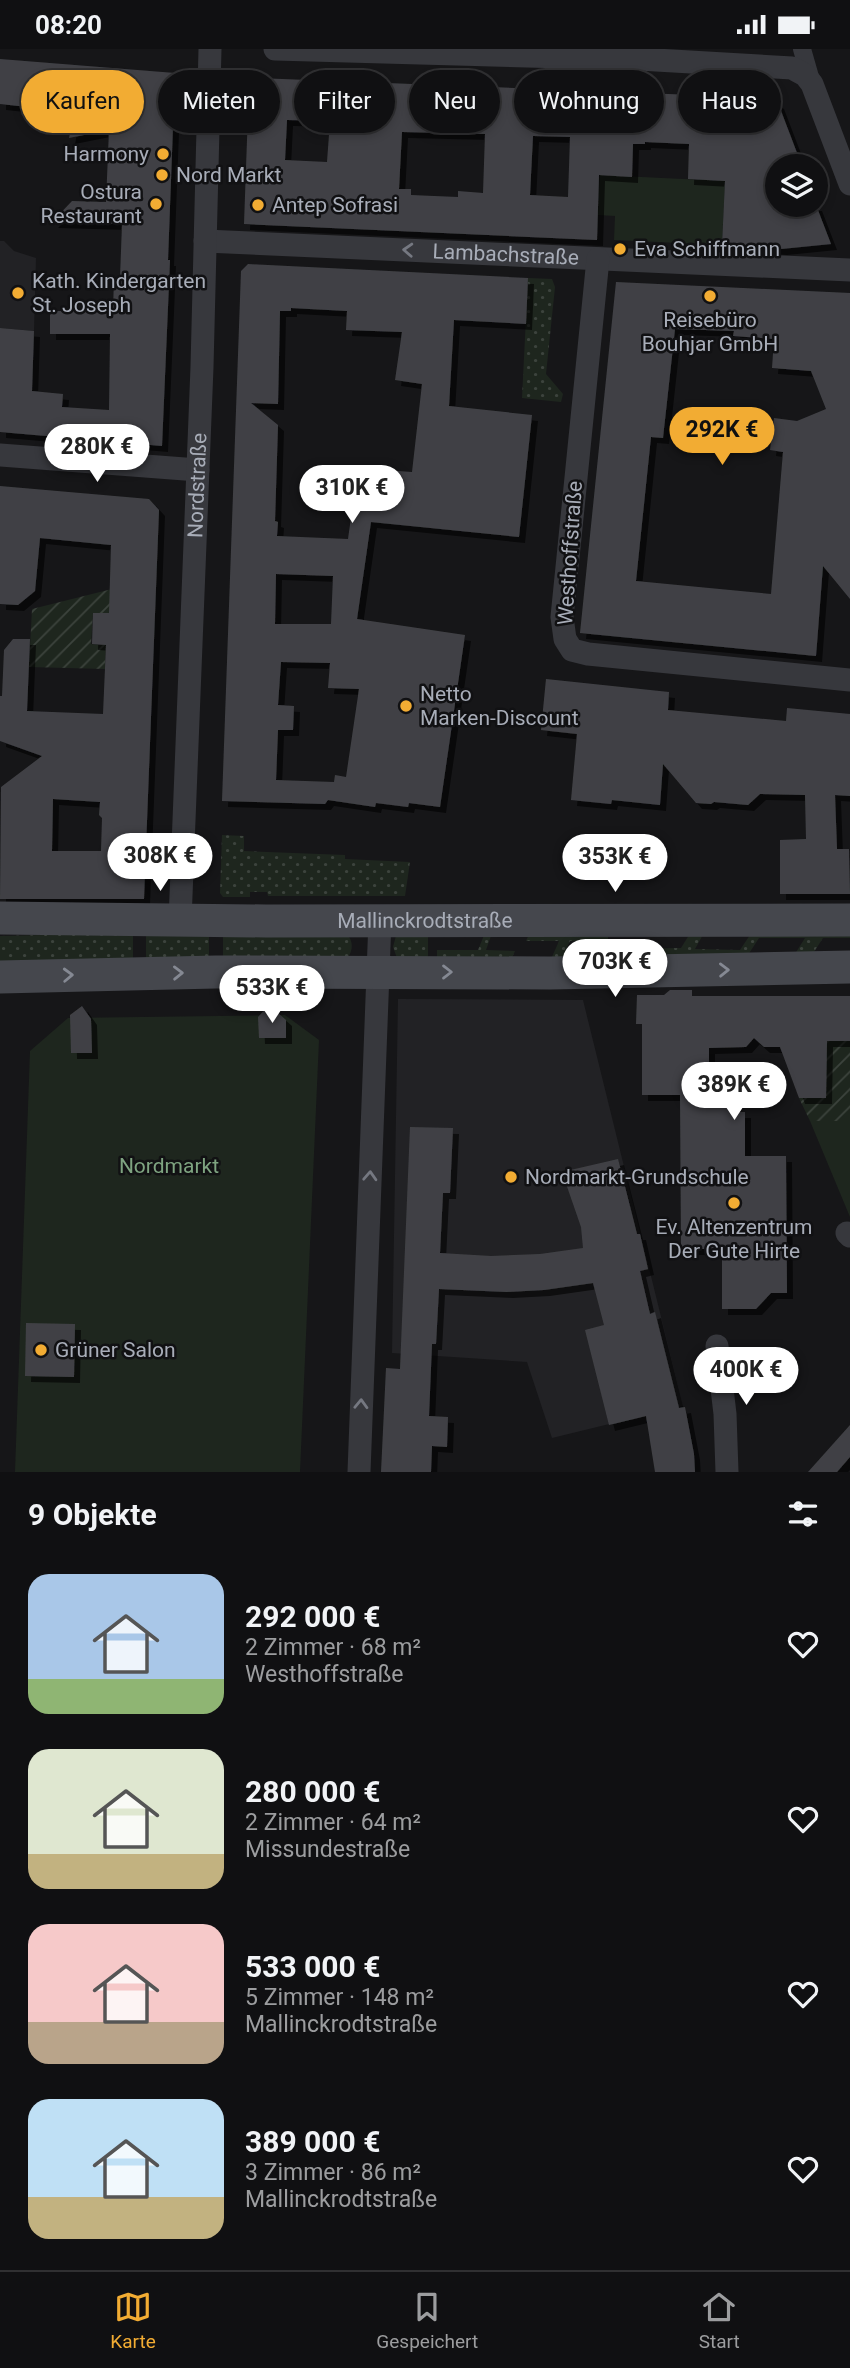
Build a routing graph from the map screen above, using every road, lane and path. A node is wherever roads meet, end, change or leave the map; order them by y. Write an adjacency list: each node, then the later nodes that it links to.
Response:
1 (210, 49): 6 (street, Nordstraße)
2 (275, 49): 4 (street)
3 (802, 49): 4 (street)
4 (812, 83): 5 (street)
5 (850, 184)
6 (205, 241): 7 (street, Lambachstraße, one-way to 6); 10 (street, Nordstraße)
7 (598, 259): 8 (street, Lambachstraße); 11 (street, Westhoffstraße)
8 (850, 270)
9 (0, 455): 10 (street)
10 (198, 470): 15 (street, Nordstraße)
11 (850, 680)
12 (0, 918): 15 (main road, Mallinckrodtstraße)
13 (380, 920): 14 (main road, Mallinckrodtstraße); 15 (main road, Mallinckrodtstraße); 17 (street)
14 (850, 920)
15 (180, 921)
16 (850, 967): 17 (main road, one-way to 16)
17 (379, 972): 18 (main road, one-way to 17); 20 (street, one-way to 17)
18 (0, 977)
19 (717, 1346): 21 (street)
20 (359, 1472)
21 (727, 1472)

